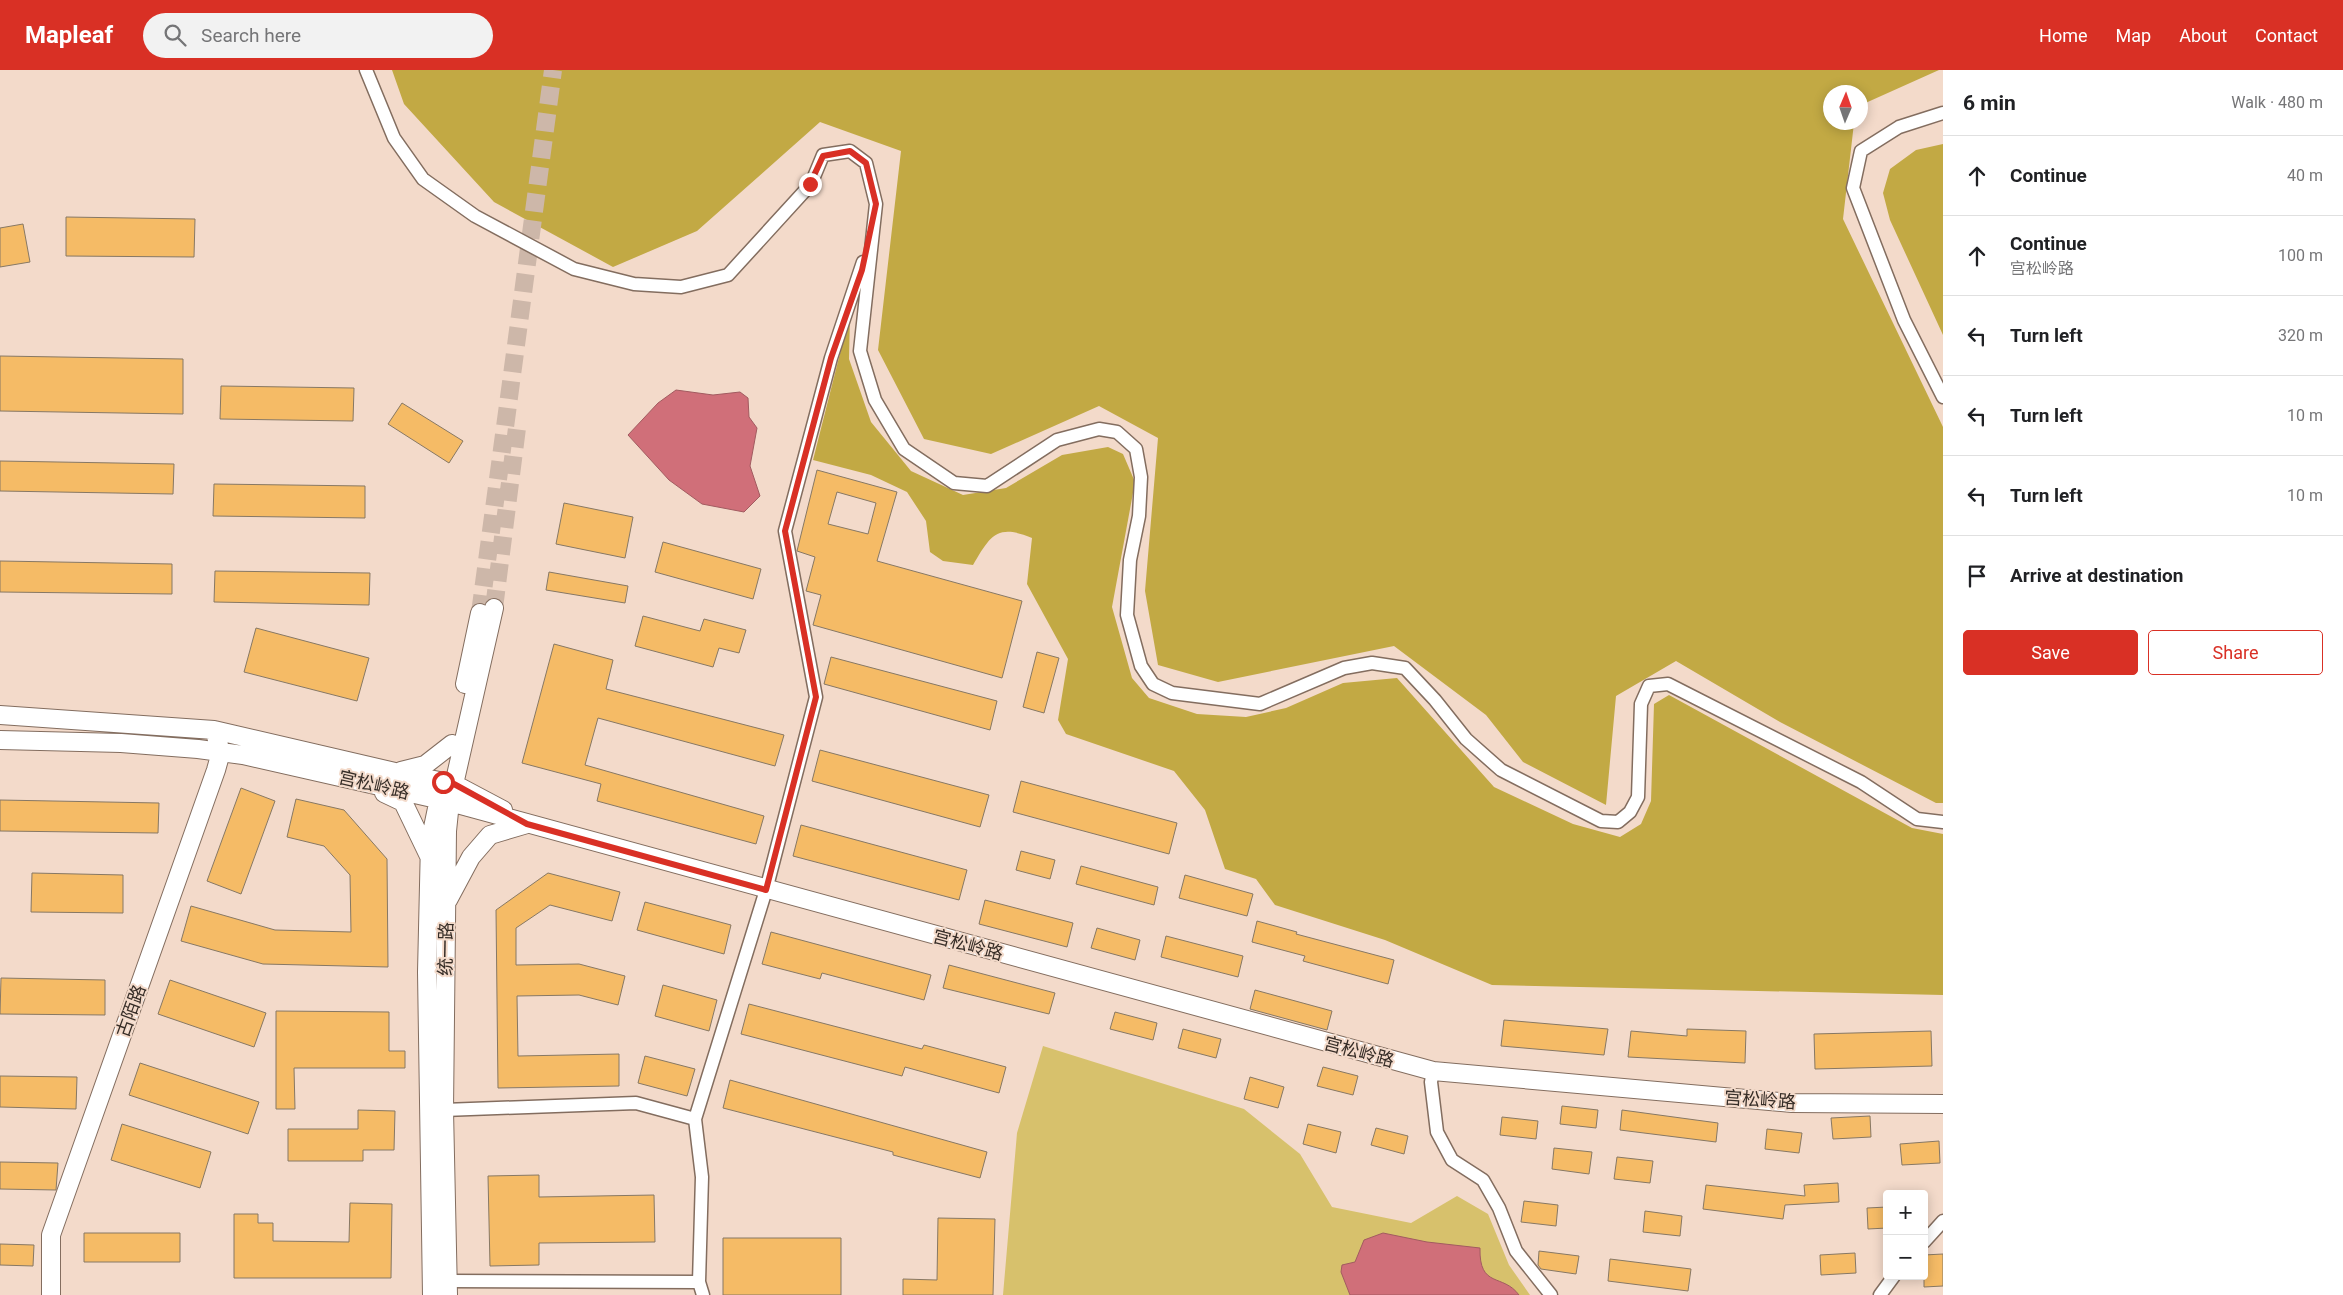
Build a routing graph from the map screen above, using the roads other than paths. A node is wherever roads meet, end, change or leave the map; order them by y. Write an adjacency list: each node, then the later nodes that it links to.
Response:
1 (366, 70): 3 (street)
2 (1943, 113): 4 (street)
3 (876, 204): 14 (street); 17 (street)
4 (1943, 397)
5 (0, 716): 6 (main road)
6 (214, 730): 9 (main road); 10 (main road)
7 (0, 740): 9 (main road, 宫松岭路)
8 (452, 744): 10 (main road); 12 (main road, 统一路); 12 (main road, 统一路)
9 (221, 752): 11 (main road, 宫松岭路); 28 (main road, 古陌路)
10 (395, 772): 12 (main road)
11 (365, 783): 13 (main road, 宫松岭路); 16 (main road)
12 (449, 783): 13 (main road, 统一路); 15 (main road)
13 (444, 801): 15 (main road, 宫松岭路); 16 (main road, 统一路); 18 (main road, 统一路)
14 (1943, 822)
15 (527, 824): 17 (main road, 宫松岭路); 18 (main road)
16 (430, 858): 29 (main road, 统一路)
17 (766, 890): 19 (main road, 宫松岭路); 22 (street)
18 (446, 902): 21 (main road, 统一路)
19 (1433, 1071): 20 (main road, 宫松岭路); 30 (street)
20 (1943, 1104)
21 (444, 1110): 22 (street); 26 (main road, 统一路)
22 (695, 1119): 27 (street)
23 (1943, 1221): 24 (street)
24 (1928, 1238)
25 (1891, 1280): 31 (street)
26 (448, 1288): 27 (street)
27 (701, 1289)
28 (51, 1295)
29 (432, 1295)
30 (1551, 1295)
31 (1880, 1295)

